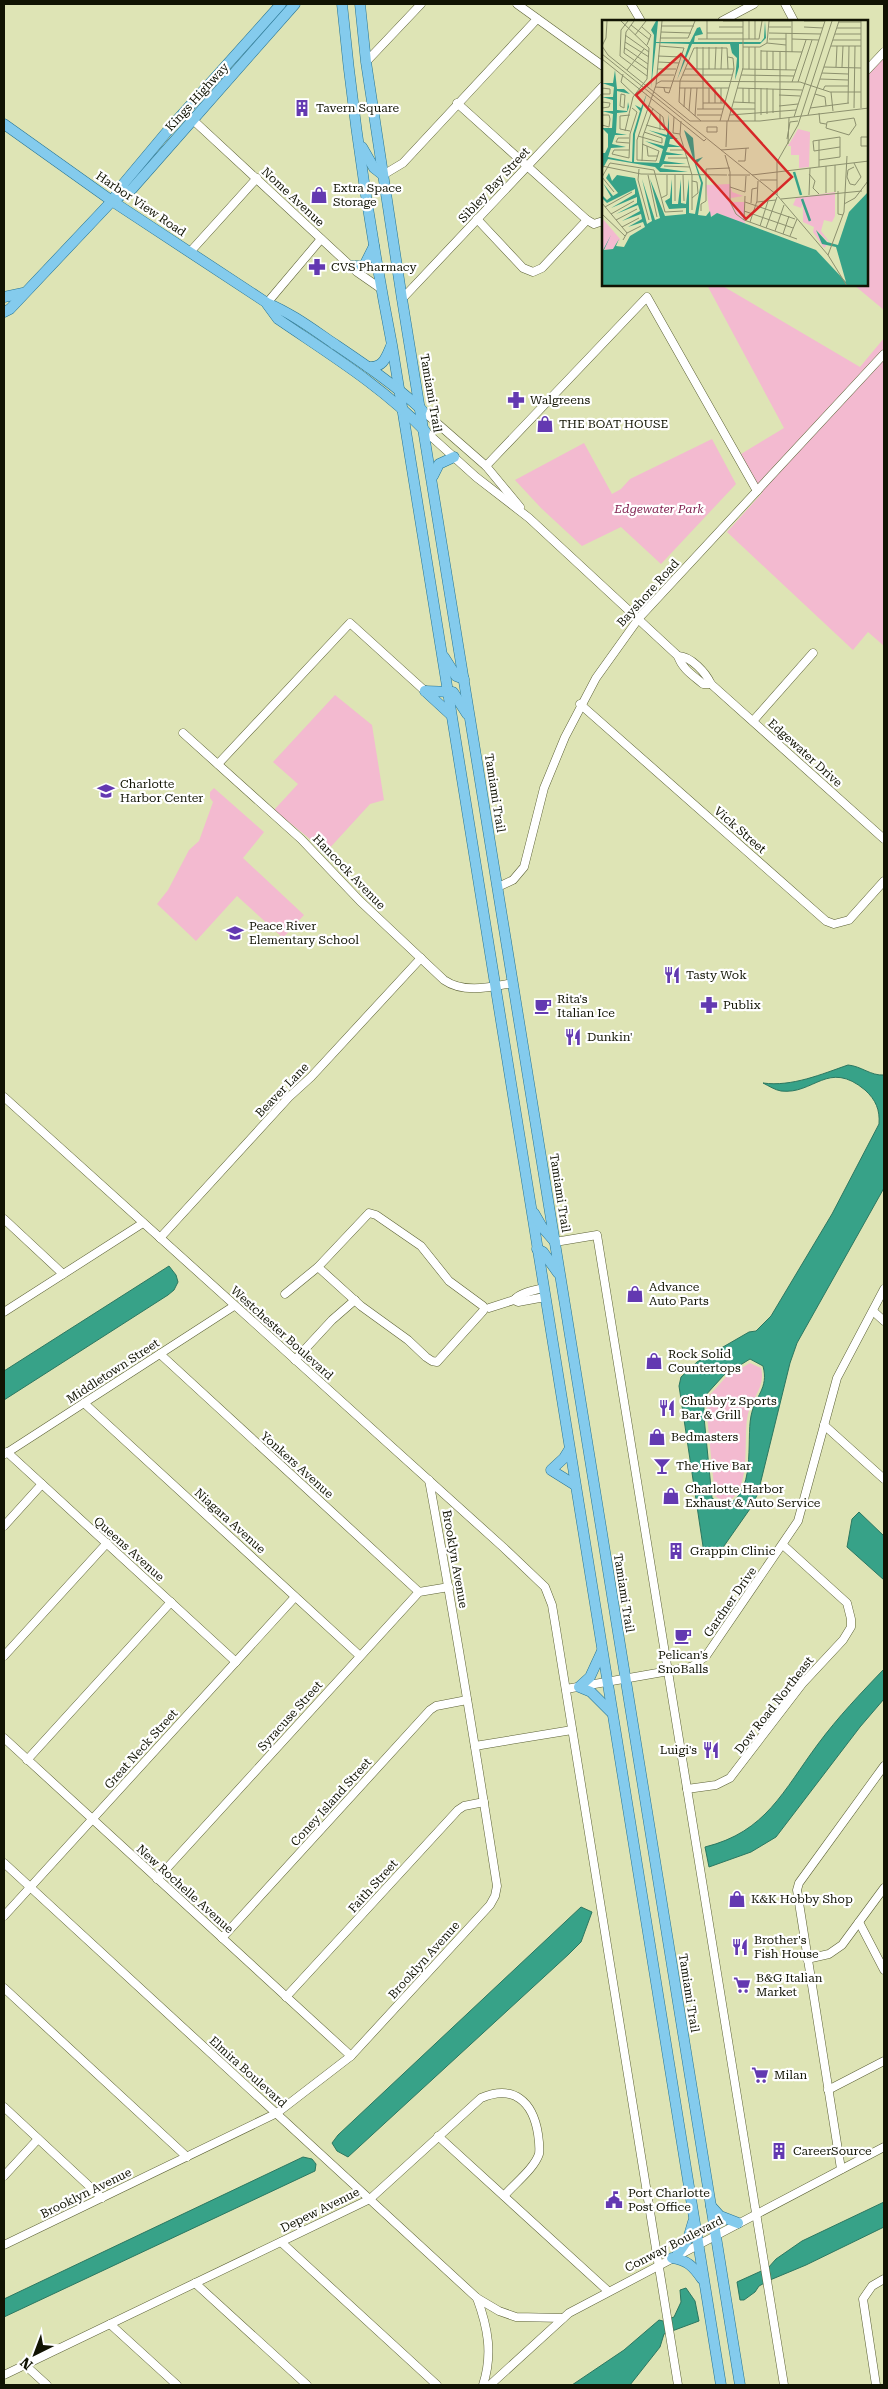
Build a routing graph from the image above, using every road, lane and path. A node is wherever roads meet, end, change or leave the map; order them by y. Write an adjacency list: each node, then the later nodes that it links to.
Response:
1 (282, 4): 16 (main road, Kings Highway)
2 (295, 4): 17 (main road, Kings Highway)
3 (334, 4): 11 (main road)
4 (342, 4): 11 (main road)
5 (360, 4): 19 (main road, Tamiami Trail)
6 (421, 4): 19 (street)
7 (517, 4): 12 (street)
8 (631, 4): 13 (street)
9 (754, 4): 14 (street)
10 (785, 4): 15 (street)
11 (343, 16): 26 (main road)
12 (537, 19): 20 (street); 23 (street)
13 (640, 20)
14 (724, 20)
15 (793, 20)
16 (253, 36): 17 (main road); 30 (main road, Kings Highway)
17 (262, 44): 24 (main road, Kings Highway)
18 (884, 52): 21 (street)
19 (366, 62): 28 (main road, Tamiami Trail)
20 (602, 65)
21 (868, 69)
22 (602, 87): 27 (street, Sibley Bay Street)
23 (457, 103): 27 (street); 28 (street)
24 (193, 120): 29 (street, Nome Avenue); 30 (main road, Kings Highway)
25 (4, 124): 30 (main road, Harbor View Road)
26 (359, 142): 28 (main road); 35 (main road)
27 (527, 166): 31 (street, Sibley Bay Street); 32 (street)
28 (382, 175): 41 (main road, Tamiami Trail)
29 (257, 178): 34 (street, Nome Avenue); 36 (street)
30 (112, 201): 36 (main road, Harbor View Road); 39 (main road, Kings Highway)
31 (477, 219): 32 (street); 41 (street, Sibley Bay Street)
32 (587, 220): 33 (street)
33 (602, 221)
34 (321, 239): 37 (street, Nome Avenue); 42 (street)
35 (374, 245): 37 (main road); 38 (main road)
36 (190, 252): 42 (main road, Harbor View Road)
37 (351, 266): 38 (street, Nome Avenue)
38 (380, 288): 44 (main road)
39 (23, 293): 40 (main road); 43 (main road, Kings Highway)
40 (4, 297)
41 (402, 299): 49 (main road, Tamiami Trail)
42 (267, 303): 46 (main road, Harbor View Road); 48 (main road, Harbor View Road)
43 (4, 312)
44 (392, 345): 46 (main road); 47 (main road)
45 (884, 354): 54 (street, Bayshore Road)
46 (368, 367): 47 (main road, Harbor View Road)
47 (398, 388): 48 (main road); 49 (main road, Harbor View Road)
48 (400, 405): 50 (main road, Harbor View Road); 57 (main road)
49 (422, 410): 50 (main road, Tamiami Trail); 52 (street, Edgewater Drive)
50 (425, 431): 51 (street, Edgewater Drive); 53 (main road, Tamiami Trail)
51 (454, 457): 53 (main road); 55 (street, Edgewater Drive)
52 (486, 466): 54 (street); 55 (street, Edgewater Drive)
53 (432, 477): 59 (main road, Tamiami Trail)
54 (757, 491): 56 (street, Bayshore Road)
55 (529, 518): 56 (street, Edgewater Drive)
56 (639, 618): 62 (street, Bayshore Road); 65 (street, Edgewater Drive)
57 (441, 652): 59 (main road); 61 (main road)
58 (814, 653): 65 (street)
59 (464, 679): 64 (main road, Tamiami Trail)
60 (425, 691): 61 (main road); 63 (main road); 67 (street)
61 (447, 691): 63 (main road); 64 (main road)
62 (580, 704): 69 (street, Vick Street); 70 (street, Bayshore Road)
63 (450, 714): 73 (main road)
64 (470, 720): 70 (main road, Tamiami Trail)
65 (753, 721): 68 (street, Edgewater Drive)
66 (183, 733): 67 (street, Hancock Avenue)
67 (218, 764): 71 (street, Hancock Avenue)
68 (884, 839)
69 (884, 881)
70 (498, 887): 72 (main road, Tamiami Trail)
71 (421, 958): 73 (street, Hancock Avenue); 78 (street, Beaver Lane)
72 (513, 983): 73 (street, Hancock Avenue); 79 (main road, Tamiami Trail)
73 (494, 986): 75 (main road)
74 (4, 1097): 77 (street, Westchester Boulevard)
75 (530, 1206): 79 (main road); 80 (main road)
76 (4, 1219): 82 (street)
77 (143, 1223): 78 (street, Westchester Boulevard); 82 (street)
78 (160, 1238): 88 (street, Westchester Boulevard)
79 (555, 1242): 83 (main road, Tamiami Trail); 114 (street)
80 (537, 1249): 83 (main road); 85 (main road)
81 (318, 1267): 86 (street); 87 (street); 89 (street)
82 (64, 1274): 91 (street)
83 (561, 1278): 115 (main road, Tamiami Trail)
84 (884, 1289): 90 (street, Gardner Drive)
85 (544, 1292): 89 (street); 97 (main road)
86 (286, 1294)
87 (355, 1300): 89 (street); 94 (street)
88 (234, 1306): 93 (street, Middletown Street); 94 (street, Westchester Boulevard)
89 (485, 1308)
90 (872, 1310): 92 (street); 96 (street, Gardner Drive)
91 (4, 1312)
92 (884, 1321)
93 (160, 1354): 95 (street, Middletown Street); 107 (street, Yonkers Avenue)
94 (295, 1360): 100 (street, Westchester Boulevard)
95 (84, 1403): 98 (street, Middletown Street); 108 (street, Niagara Avenue)
96 (824, 1425): 99 (street); 105 (street, Gardner Drive)
97 (569, 1450): 102 (main road); 102 (main road)
98 (6, 1453): 101 (street, Queens Avenue)
99 (884, 1479)
100 (429, 1480): 106 (street, Brooklyn Avenue); 118 (street, Westchester Boulevard)
101 (42, 1484): 103 (street); 104 (street, Queens Avenue)
102 (575, 1485): 110 (main road)
103 (4, 1526)
104 (107, 1543): 109 (street, Queens Avenue); 111 (street)
105 (783, 1545): 114 (street, Gardner Drive); 126 (street, Dow Road Northeast)
106 (449, 1587): 107 (street); 119 (street, Brooklyn Avenue)
107 (420, 1592): 112 (street, Syracuse Street)
108 (295, 1597): 112 (street, Niagara Avenue); 113 (street, Great Neck Street)
109 (172, 1602): 113 (street, Queens Avenue); 124 (street)
110 (602, 1650): 116 (main road); 117 (main road)
111 (4, 1656)
112 (360, 1656): 130 (street, Syracuse Street)
113 (236, 1662): 128 (street, Great Neck Street)
114 (668, 1671): 115 (street, Gardner Drive); 126 (street)
115 (625, 1679): 116 (street, Gardner Drive); 154 (main road, Tamiami Trail)
116 (607, 1682): 117 (street, Gardner Drive); 120 (main road)
117 (578, 1687): 118 (street, Gardner Drive); 120 (main road)
118 (566, 1689): 121 (street)
119 (468, 1700): 123 (street, Brooklyn Avenue); 135 (street, Coney Island Street)
120 (612, 1713): 156 (main road)
121 (572, 1730): 123 (street); 163 (street)
122 (4, 1738): 124 (street, New Rochelle Avenue)
123 (475, 1746): 127 (street, Brooklyn Avenue)
124 (27, 1760): 128 (street, New Rochelle Avenue)
125 (884, 1766): 136 (street)
126 (687, 1789): 155 (street)
127 (484, 1802): 139 (street, Faith Street); 140 (street, Brooklyn Avenue)
128 (92, 1819): 130 (street, New Rochelle Avenue); 131 (street, Great Neck Street)
129 (4, 1864): 131 (street, Elmira Boulevard)
130 (157, 1879): 135 (street, New Rochelle Avenue)
131 (30, 1887): 133 (street, Great Neck Street); 144 (street, Elmira Boulevard)
132 (884, 1888): 134 (street)
133 (4, 1916)
134 (859, 1922): 136 (street); 137 (street)
135 (222, 1938): 139 (street, New Rochelle Avenue)
136 (807, 1959): 142 (street)
137 (884, 1970)
138 (4, 1988): 148 (street)
139 (286, 1997): 140 (street, New Rochelle Avenue)
140 (351, 2056): 144 (street, Brooklyn Avenue)
141 (884, 2061): 142 (street)
142 (828, 2090): 149 (street)
143 (4, 2107): 146 (street)
144 (277, 2114): 148 (street, Brooklyn Avenue); 153 (street, Elmira Boulevard)
145 (438, 2136): 151 (street); 151 (street, Depew Avenue); 153 (street, Depew Avenue)
146 (38, 2139): 150 (street); 152 (street)
147 (884, 2147): 149 (street, Conway Boulevard)
148 (188, 2157): 152 (street, Brooklyn Avenue)
149 (841, 2170): 155 (street, Conway Boulevard)
150 (4, 2176)
151 (504, 2196): 167 (street)
152 (102, 2198): 160 (street, Brooklyn Avenue)
153 (370, 2199): 159 (street, Depew Avenue); 168 (street, Elmira Boulevard)
154 (710, 2206): 157 (main road); 158 (main road, Tamiami Trail)
155 (756, 2214): 157 (street, Conway Boulevard); 182 (street)
156 (694, 2219): 161 (main road); 162 (main road)
157 (738, 2223): 158 (street, Conway Boulevard)
158 (715, 2236): 161 (street, Conway Boulevard); 181 (main road, Tamiami Trail)
159 (280, 2242): 166 (street, Depew Avenue); 176 (street)
160 (4, 2245)
161 (698, 2245): 162 (street, Conway Boulevard); 165 (main road)
162 (674, 2257): 163 (street, Conway Boulevard); 165 (main road)
163 (659, 2264): 167 (street, Conway Boulevard); 179 (street)
164 (882, 2280): 183 (street)
165 (704, 2281): 180 (main road)
166 (195, 2283): 170 (street, Depew Avenue); 175 (street)
167 (608, 2291): 169 (street, Conway Boulevard)
168 (477, 2298): 169 (street, Elmira Boulevard); 177 (street, Elmira Boulevard)
169 (563, 2318): 178 (street, Conway Boulevard)
170 (110, 2324): 171 (street, Depew Avenue); 174 (street)
171 (25, 2365): 172 (street, Depew Avenue); 173 (street)
172 (4, 2375)
173 (47, 2385)
174 (177, 2385)
175 (307, 2385)
176 (437, 2385)
177 (483, 2385)
178 (490, 2385)
179 (678, 2385)
180 (721, 2385)
181 (740, 2385)
182 (784, 2385)
183 (876, 2385)

